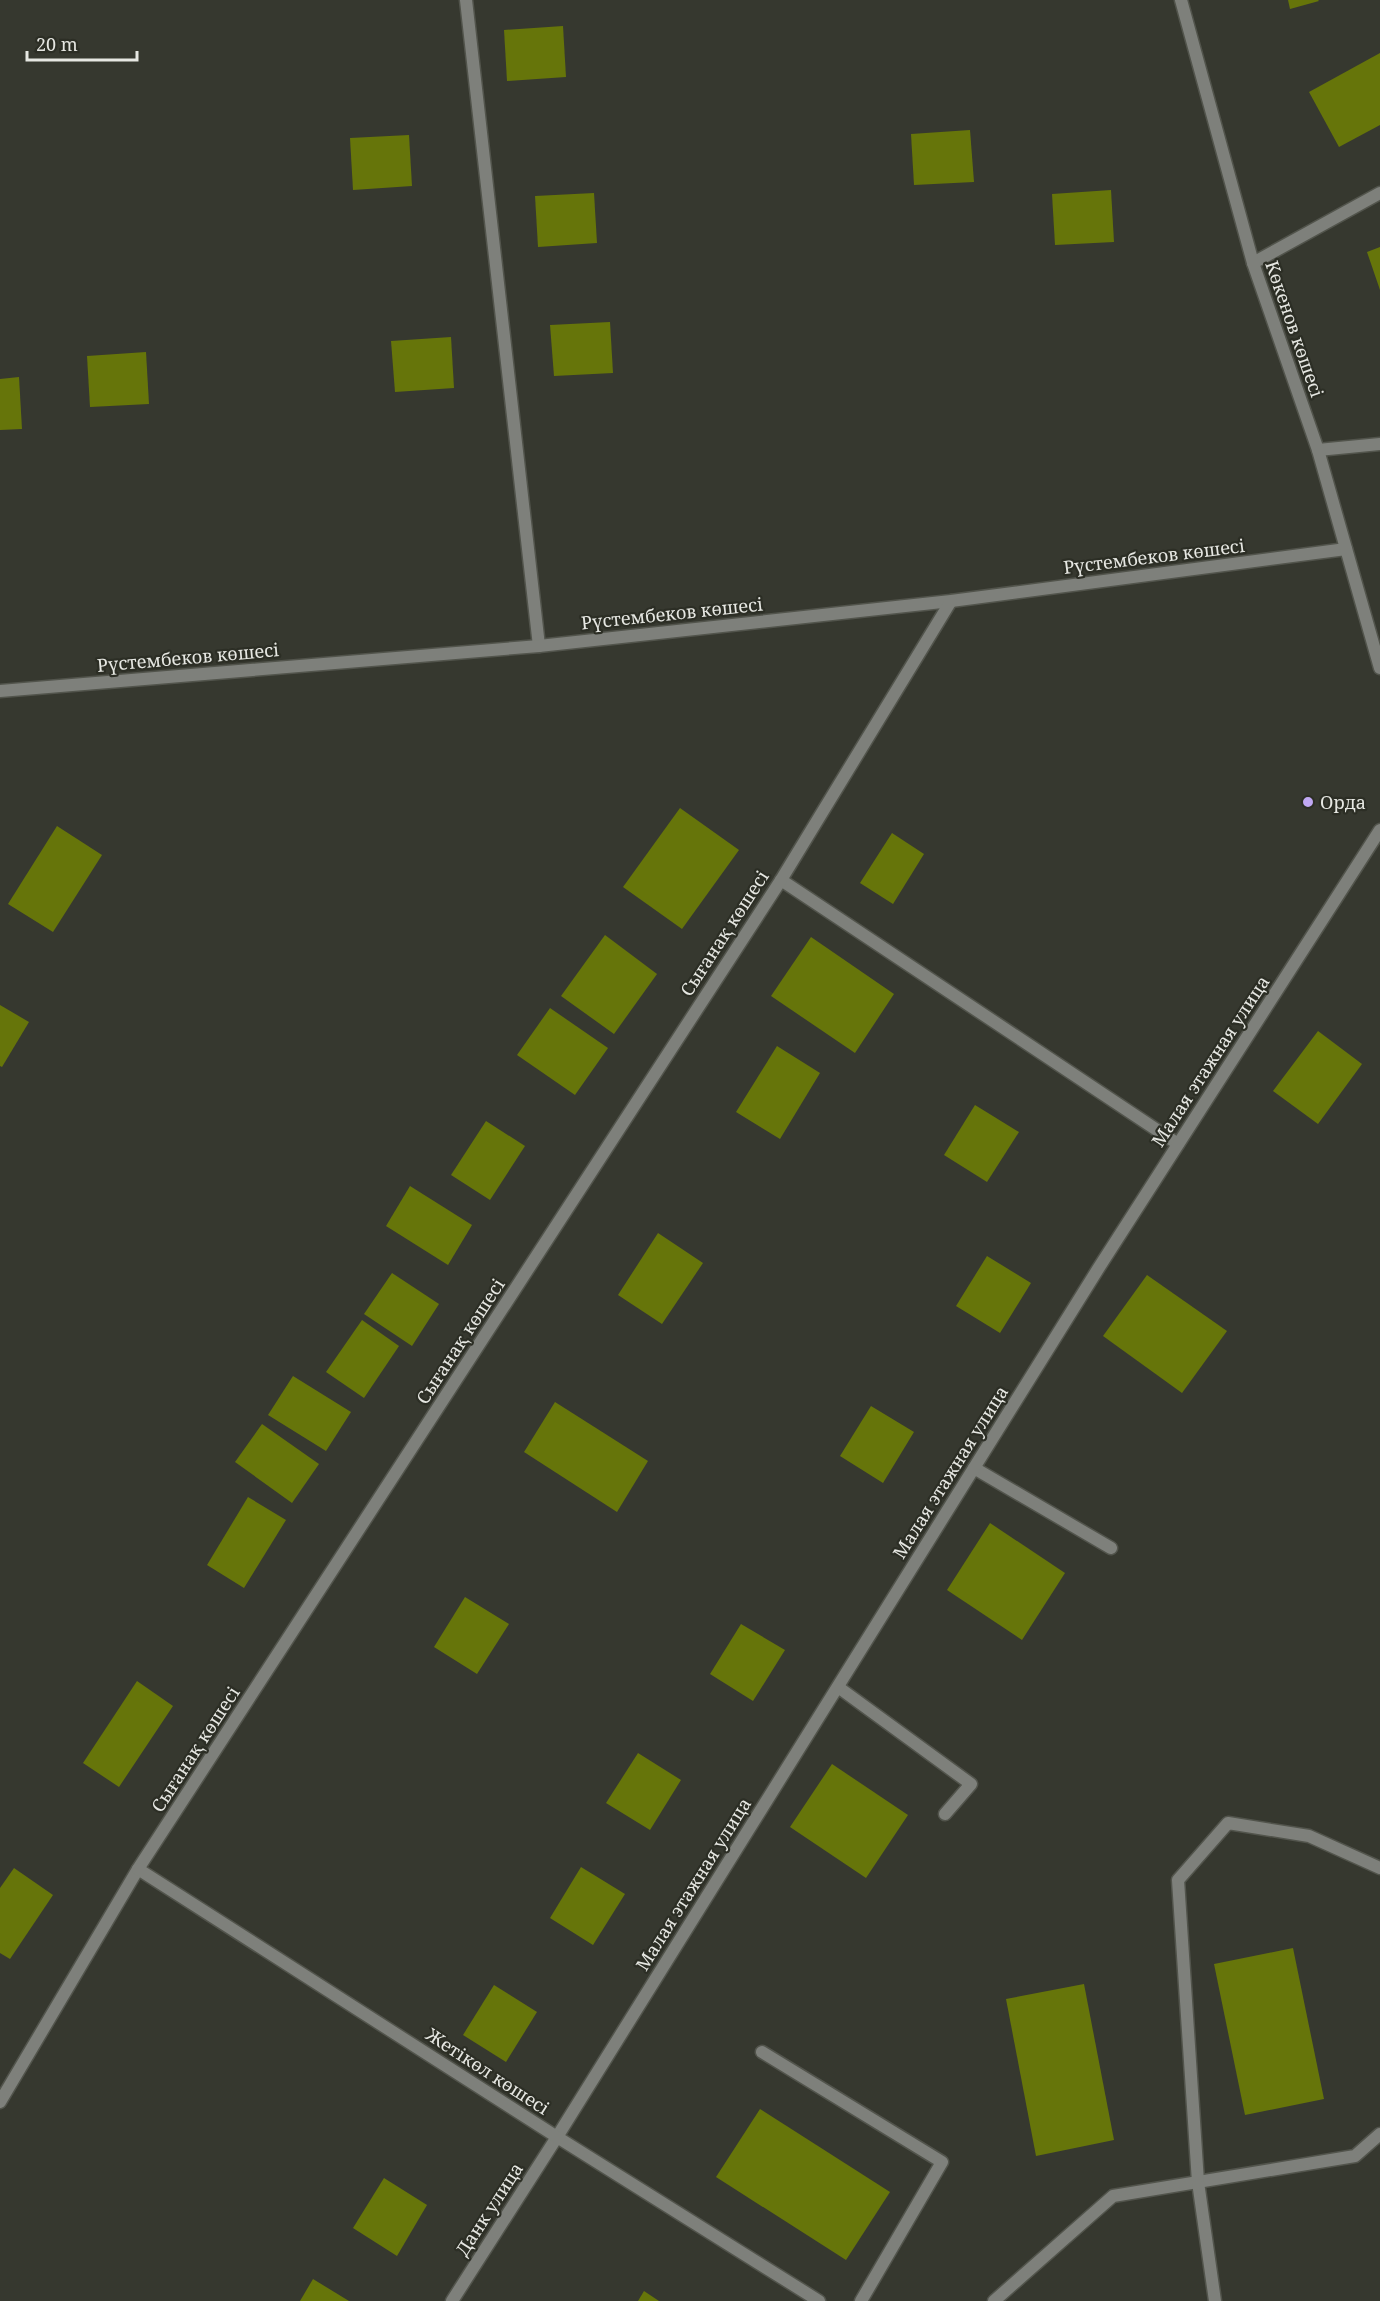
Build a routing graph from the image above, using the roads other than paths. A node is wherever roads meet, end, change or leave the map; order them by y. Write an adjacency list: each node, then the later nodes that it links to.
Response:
1 (466, 0): 9 (street)
2 (1181, 0): 4 (street, Көкенов көшесі)
3 (1380, 193): 4 (street)
4 (1253, 263): 6 (street, Көкенов көшесі)
5 (1380, 444): 6 (street)
6 (1317, 450): 7 (street, Көкенов көшесі)
7 (1346, 549): 8 (street, Рүстембеков көшесі); 10 (street, Көкенов көшесі)
8 (951, 601): 9 (street, Рүстембеков көшесі); 13 (street, Сығанақ көшесі)
9 (539, 646): 11 (street, Рүстембеков көшесі)
10 (1380, 669)
11 (0, 691)
12 (1380, 830): 14 (street, Малая этажная улица)
13 (780, 880): 14 (street); 20 (street, Сығанақ көшесі)
14 (1178, 1144): 15 (street, Малая этажная улица)
15 (974, 1468): 16 (street); 17 (street, Малая этажная улица)
16 (1111, 1548)
17 (838, 1687): 18 (street); 24 (street, Малая этажная улица)
18 (945, 1814)
19 (1380, 1868): 25 (street)
20 (138, 1869): 22 (street, Сығанақ көшесі); 24 (street, Жетікөл көшесі)
21 (762, 2052): 28 (street)
22 (0, 2102)
23 (1380, 2134): 25 (street)
24 (557, 2137): 26 (street, Данк улица); 27 (street, Жетікөл көшесі)
25 (1197, 2182): 29 (street); 30 (street)
26 (452, 2301)
27 (819, 2301)
28 (861, 2301)
29 (994, 2301)
30 (1215, 2301)

